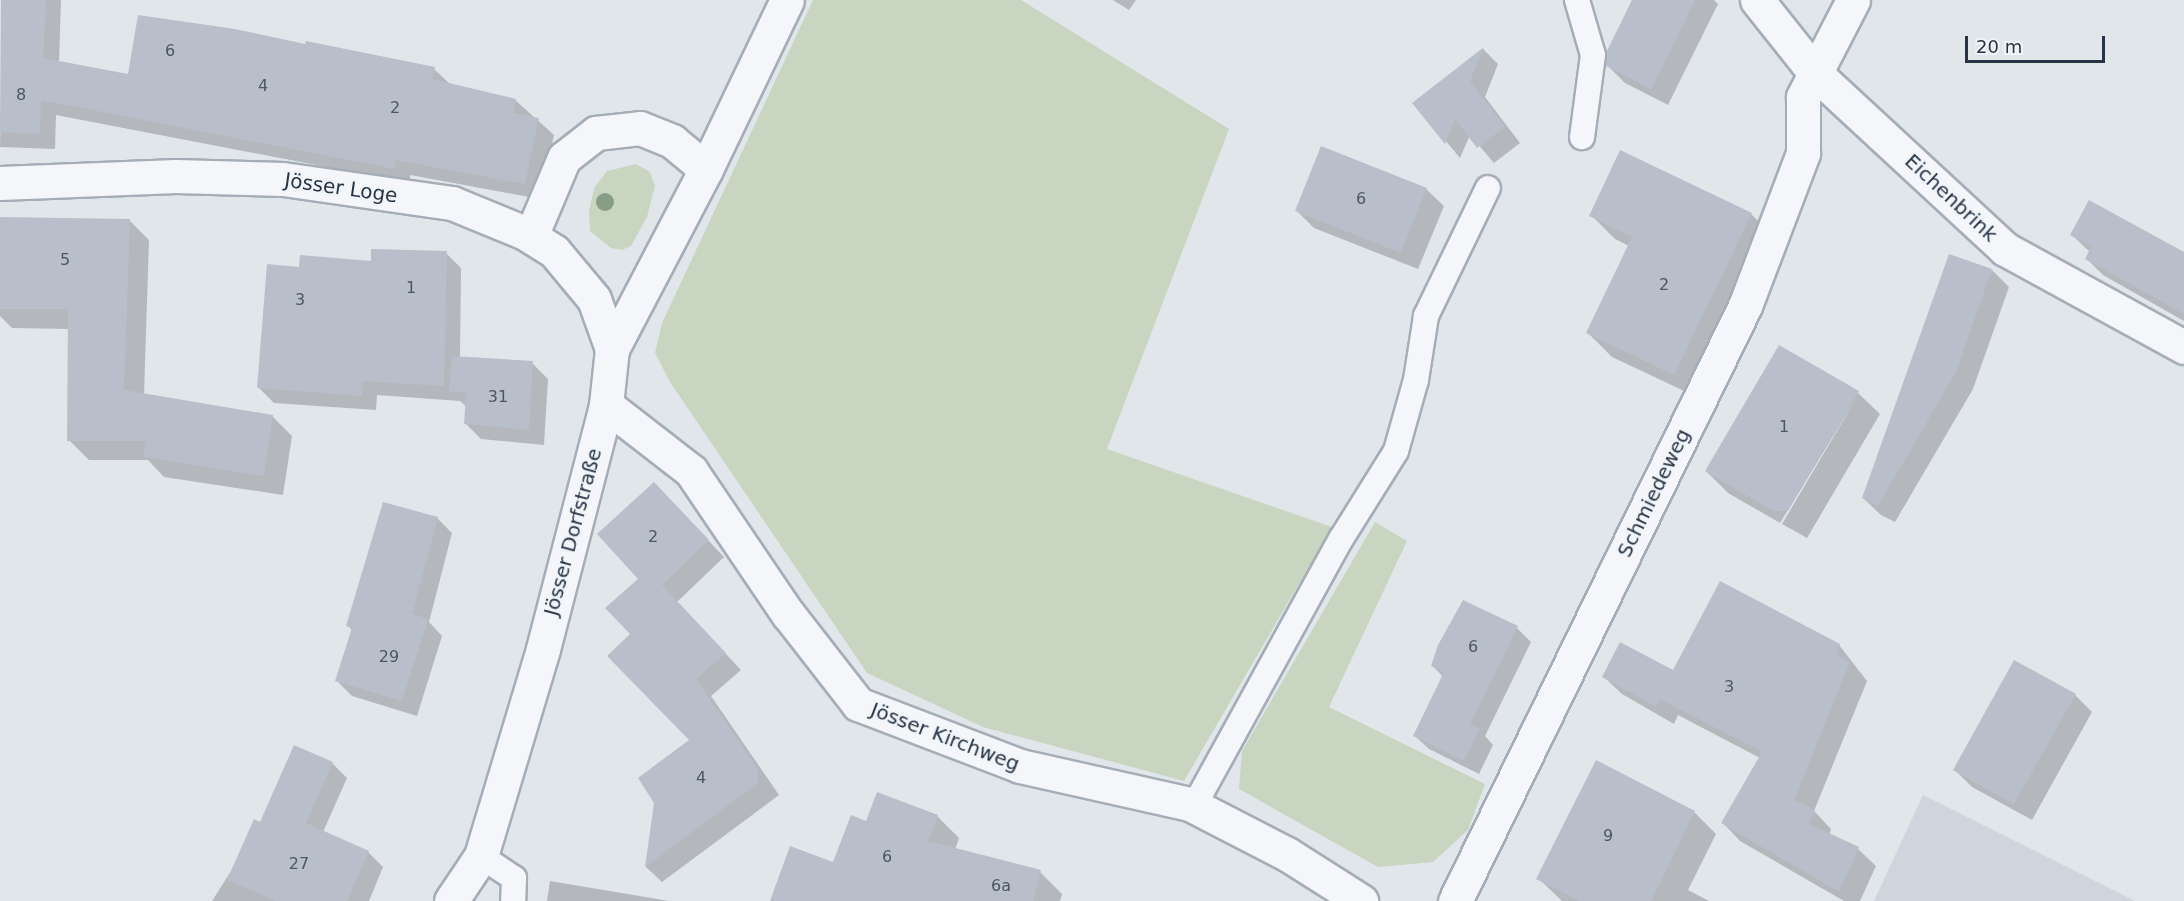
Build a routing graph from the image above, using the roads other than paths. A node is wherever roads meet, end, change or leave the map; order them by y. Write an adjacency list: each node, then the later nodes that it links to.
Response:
1 (787, 0): 7 (street, Jösser Dorfstraße)
2 (1577, 0): 6 (lane)
3 (1757, 0): 5 (street, Eichenbrink)
4 (1853, 0): 5 (street, Schmiedeweg)
5 (1815, 73): 11 (street, Eichenbrink); 19 (street, Schmiedeweg)
6 (1582, 136)
7 (706, 169): 10 (street); 12 (street, Jösser Dorfstraße)
8 (0, 183): 10 (street, Jösser Loge)
9 (1488, 188): 14 (lane)
10 (531, 236): 12 (street, Jösser Loge)
11 (2184, 347)
12 (612, 349): 13 (street, Jösser Dorfstraße)
13 (606, 405): 14 (street, Jösser Kirchweg); 15 (street, Jösser Dorfstraße)
14 (1194, 806): 18 (street, Jösser Kirchweg)
15 (481, 855): 16 (street, Jösser Dorfstraße); 17 (lane)
16 (451, 901)
17 (513, 901)
18 (1361, 901)
19 (1455, 901)

